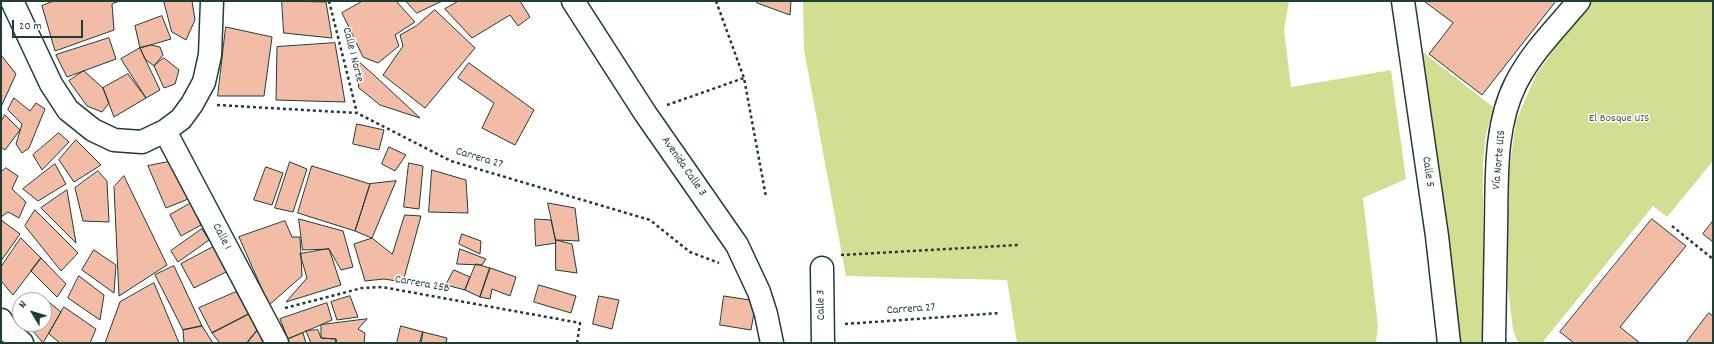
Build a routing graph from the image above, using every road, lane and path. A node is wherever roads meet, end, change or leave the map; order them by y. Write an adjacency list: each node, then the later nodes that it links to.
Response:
1 (12, 1): 12 (street)
2 (212, 1): 9 (street)
3 (329, 1): 10 (path, Calle 1 Norte)
4 (573, 1): 11 (street, Avenida Calle 3)
5 (716, 1): 8 (path)
6 (1403, 1): 25 (street, Calle 5)
7 (1579, 1): 26 (street, Vía Norte UIS)
8 (744, 78): 11 (path); 13 (path)
9 (192, 104): 10 (path, Carrera 27); 12 (street)
10 (357, 113): 18 (path, Carrera 27)
11 (645, 113): 18 (street, Avenida Calle 3)
12 (165, 131): 20 (street, Calle 1)
13 (766, 198)
14 (1672, 226): 16 (path)
15 (1018, 245): 17 (path)
16 (1713, 259)
17 (822, 268): 21 (street, Calle 3)
18 (751, 274): 24 (street, Avenida Calle 3)
19 (1000, 313): 21 (path, Carrera 27)
20 (262, 314): 22 (street, Calle 1); 23 (path, Carrera 25B)
21 (823, 334)
22 (277, 343)
23 (577, 343)
24 (772, 343)
25 (1449, 343)
26 (1494, 343)

